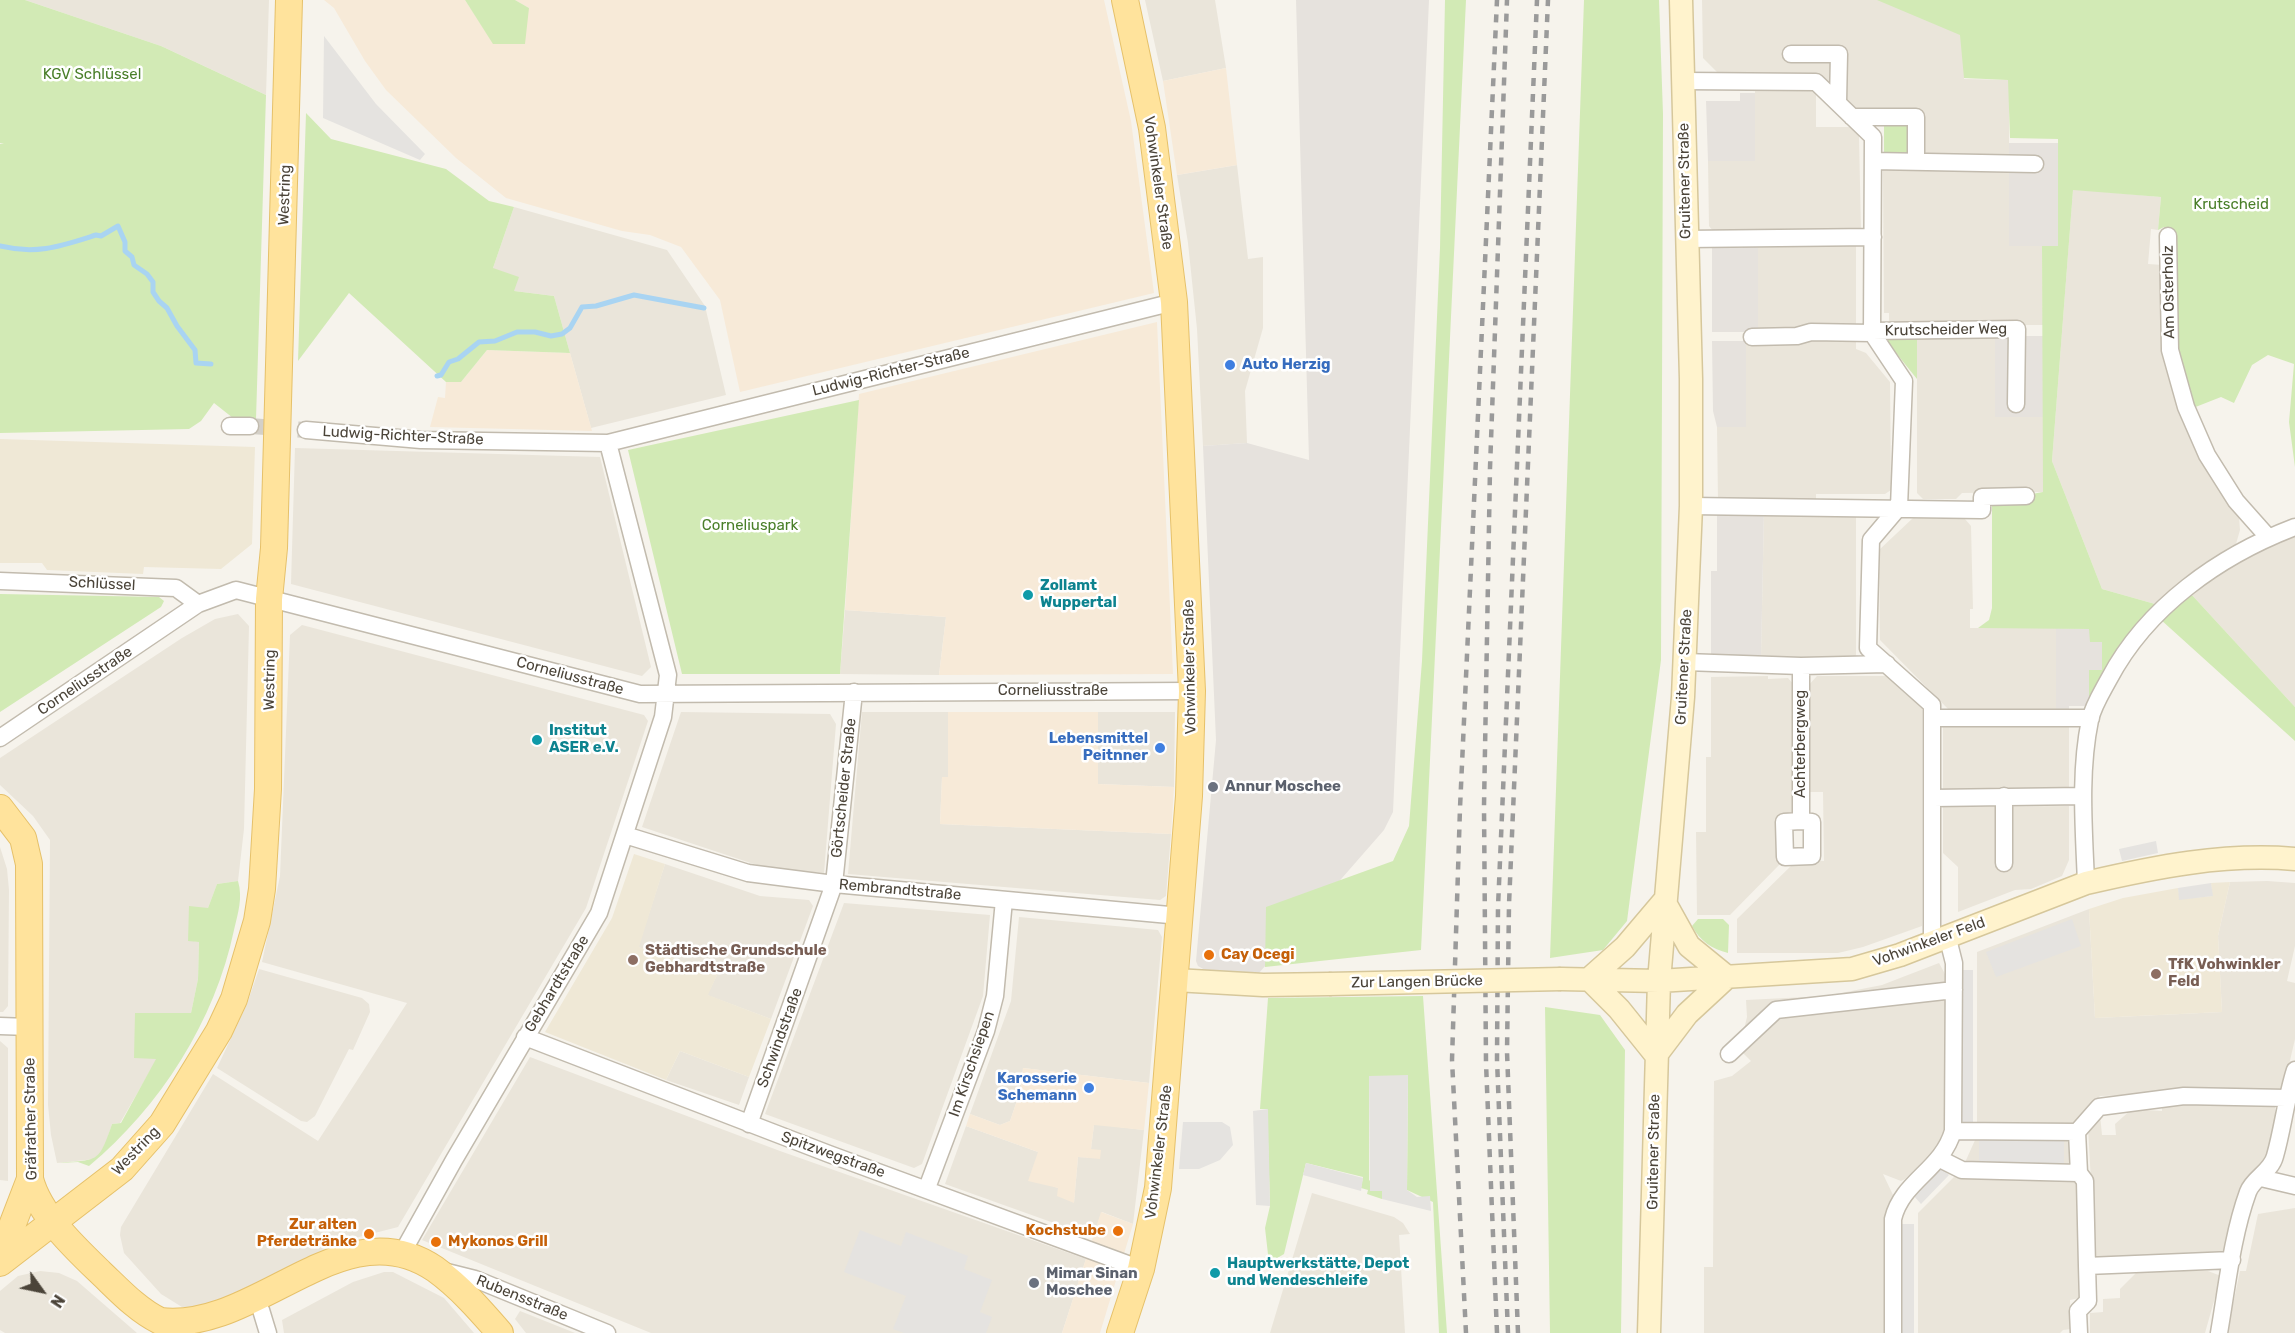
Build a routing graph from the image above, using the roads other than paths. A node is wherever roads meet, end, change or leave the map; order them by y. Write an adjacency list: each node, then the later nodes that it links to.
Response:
1 (290, 0): 28 (main road, Westring)
2 (1125, 0): 14 (main road, Vohwinkeler Straße)
3 (1681, 0): 5 (street, Gruitener Straße)
4 (1791, 54): 6 (street)
5 (1683, 81): 6 (street, Krutscheider Weg); 13 (street, Gruitener Straße)
6 (1838, 103): 7 (street, Krutscheider Weg)
7 (1852, 117): 8 (street, Krutscheider Weg); 9 (street)
8 (1873, 162): 9 (street); 12 (street, Krutscheider Weg)
9 (1916, 162): 10 (street)
10 (2035, 164)
11 (2168, 236): 26 (street, Am Osterholz)
12 (1873, 237): 13 (street); 15 (street, Krutscheider Weg)
13 (1686, 239): 23 (street, Gruitener Straße)
14 (1174, 302): 21 (street, Ludwig-Richter-Straße); 33 (main road, Vohwinkeler Straße)
15 (1872, 332): 16 (street, Krutscheider Weg); 17 (street, Krutscheider Weg); 24 (street, Krutscheider Weg)
16 (1752, 336)
17 (2016, 404)
18 (230, 426): 19 (street)
19 (250, 426)
20 (306, 430): 21 (street, Ludwig-Richter-Straße)
21 (608, 443): 35 (street)
22 (2026, 496): 24 (street)
23 (1691, 506): 24 (street); 30 (street, Gruitener Straße)
24 (1899, 507): 31 (street)
25 (2295, 527): 26 (street)
26 (2268, 537): 37 (street)
27 (0, 581): 29 (street, Schlüssel)
28 (269, 598): 29 (street, Corneliusstraße); 35 (street, Corneliusstraße); 74 (main road, Westring)
29 (198, 604): 38 (street, Corneliusstraße)
30 (1685, 662): 32 (street); 50 (street, Gruitener Straße)
31 (1887, 664): 32 (street); 36 (street)
32 (1801, 666): 43 (street, Achterbergweg)
33 (1191, 691): 34 (street, Corneliusstraße); 51 (main road, Vohwinkeler Straße)
34 (854, 692): 35 (street, Corneliusstraße); 47 (street, Görtscheider Straße)
35 (666, 693): 44 (street, Gebhardtstraße)
36 (1932, 718): 37 (street); 41 (street)
37 (2091, 718): 39 (street)
38 (0, 738)
39 (2083, 795): 40 (street); 48 (street)
40 (2004, 796): 41 (street); 46 (street)
41 (1933, 798): 52 (street)
42 (0, 808): 59 (main road, Gräfrather Straße)
43 (1801, 821)
44 (626, 835): 47 (street, Rembrandtstraße); 60 (street, Gebhardtstraße)
45 (2295, 860): 48 (street, Vohwinkeler Feld)
46 (2004, 863)
47 (834, 884): 49 (street, Rembrandtstraße); 65 (street, Schwindstraße)
48 (2086, 884): 52 (street, Vohwinkeler Feld)
49 (1004, 900): 51 (street, Rembrandtstraße); 73 (street, Im Kirschsiepen)
50 (1664, 901): 53 (street); 54 (street); 56 (street, Gruitener Straße)
51 (1180, 916): 55 (main road, Vohwinkeler Straße)
52 (1939, 938): 53 (street, Vohwinkeler Feld); 57 (street)
53 (1727, 977): 56 (street, Vohwinkeler Feld); 62 (street)
54 (1589, 979): 55 (street, Zur Langen Brücke, bridge); 56 (street, Zur Langen Brücke); 62 (street)
55 (1175, 980): 81 (main road, Vohwinkeler Straße)
56 (1659, 981): 62 (street, Gruitener Straße)
57 (1954, 990): 61 (street); 66 (street)
58 (0, 1026): 59 (street)
59 (29, 1027): 71 (main road, Gräfrather Straße)
60 (525, 1037): 65 (street, Spitzwegstraße); 75 (street, Gebhardtstraße)
61 (1729, 1054)
62 (1656, 1055): 86 (street, Gruitener Straße)
63 (2295, 1070): 64 (street)
64 (2286, 1098): 67 (street); 70 (street)
65 (749, 1124): 73 (street, Spitzwegstraße)
66 (1953, 1131): 67 (street); 68 (street)
67 (2077, 1132): 69 (street)
68 (1940, 1160): 69 (street); 87 (street)
69 (2079, 1173): 79 (street)
70 (2261, 1178): 72 (street); 77 (street)
71 (30, 1179): 74 (main road, Gräfrather Straße); 76 (main road)
72 (2295, 1186)
73 (927, 1188): 81 (street, Spitzwegstraße)
74 (53, 1221): 78 (main road, Westring); 82 (main road, Gräfrather Straße)
75 (401, 1255): 80 (main road, Gräfrather Straße); 82 (main road, Gräfrather Straße)
76 (0, 1257)
77 (2232, 1260): 79 (street); 89 (street)
78 (0, 1263)
79 (2087, 1266): 88 (street)
80 (434, 1269): 83 (main road, Gräfrather Straße); 84 (street, Rubensstraße)
81 (1141, 1269): 85 (main road, Vohwinkeler Straße)
82 (265, 1321)
83 (500, 1333)
84 (608, 1333)
85 (1120, 1333)
86 (1649, 1333)
87 (1893, 1333)
88 (2079, 1333)
89 (2219, 1333)

